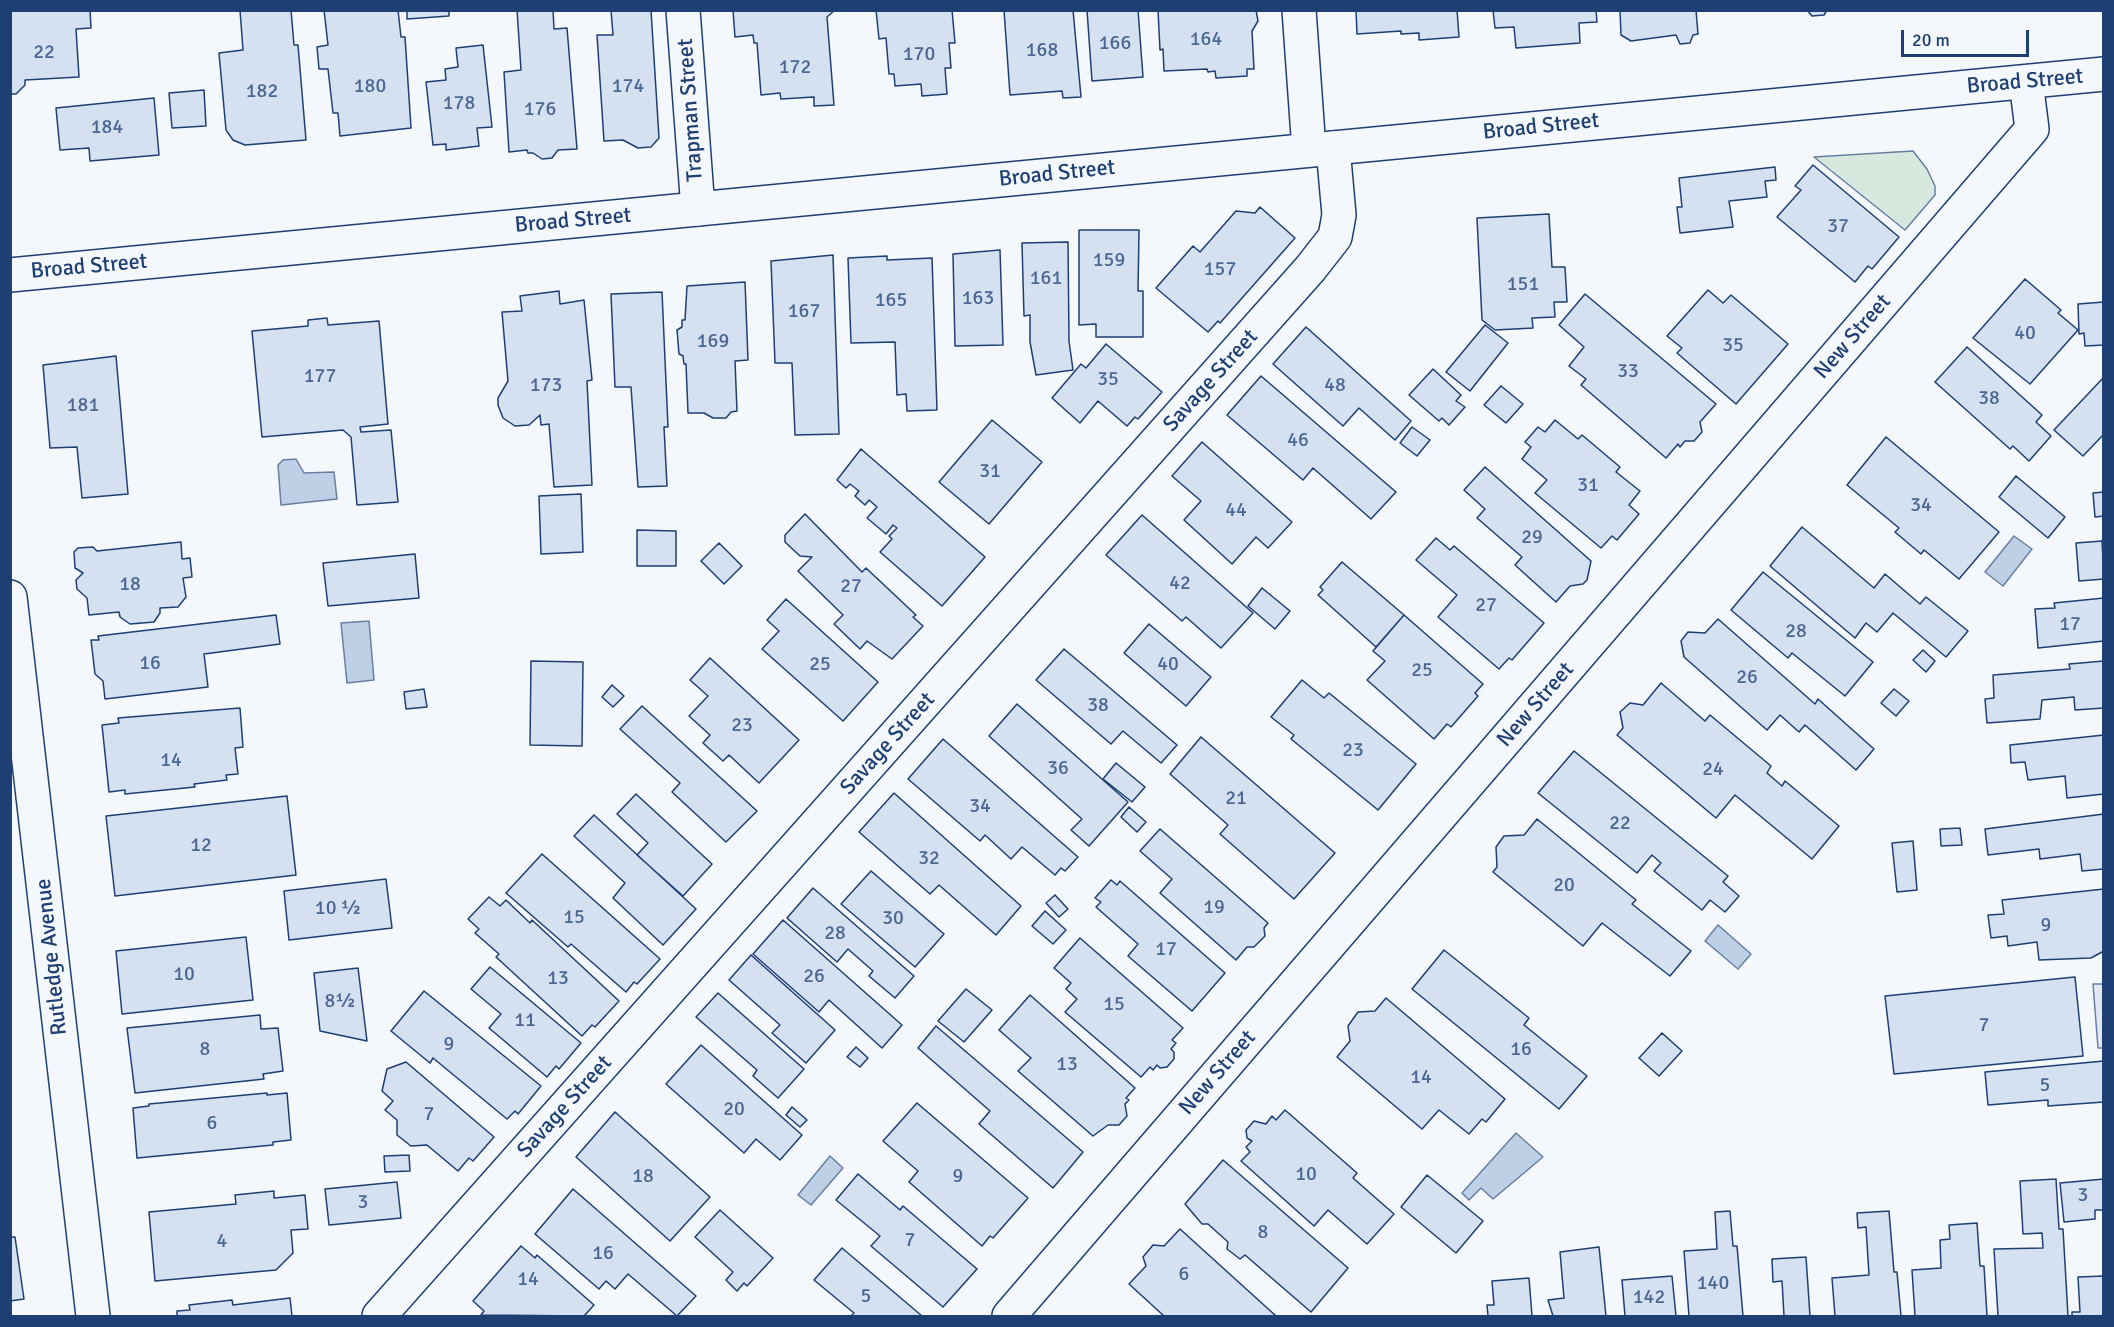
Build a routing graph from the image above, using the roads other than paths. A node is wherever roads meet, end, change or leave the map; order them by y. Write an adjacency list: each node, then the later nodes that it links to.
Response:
1 (683, 10): 6 (street, Trapman Street)
2 (1299, 10): 5 (street, Savage Street)
3 (2103, 74): 4 (street, Broad Street)
4 (2026, 82): 5 (street, Broad Street); 11 (street, New Street)
5 (1321, 149): 6 (street, Broad Street); 10 (street, Savage Street)
6 (698, 209): 7 (street, Broad Street)
7 (10, 275)
8 (10, 597): 9 (street, Rutledge Avenue)
9 (93, 1317)
10 (379, 1317)
11 (1009, 1317)

